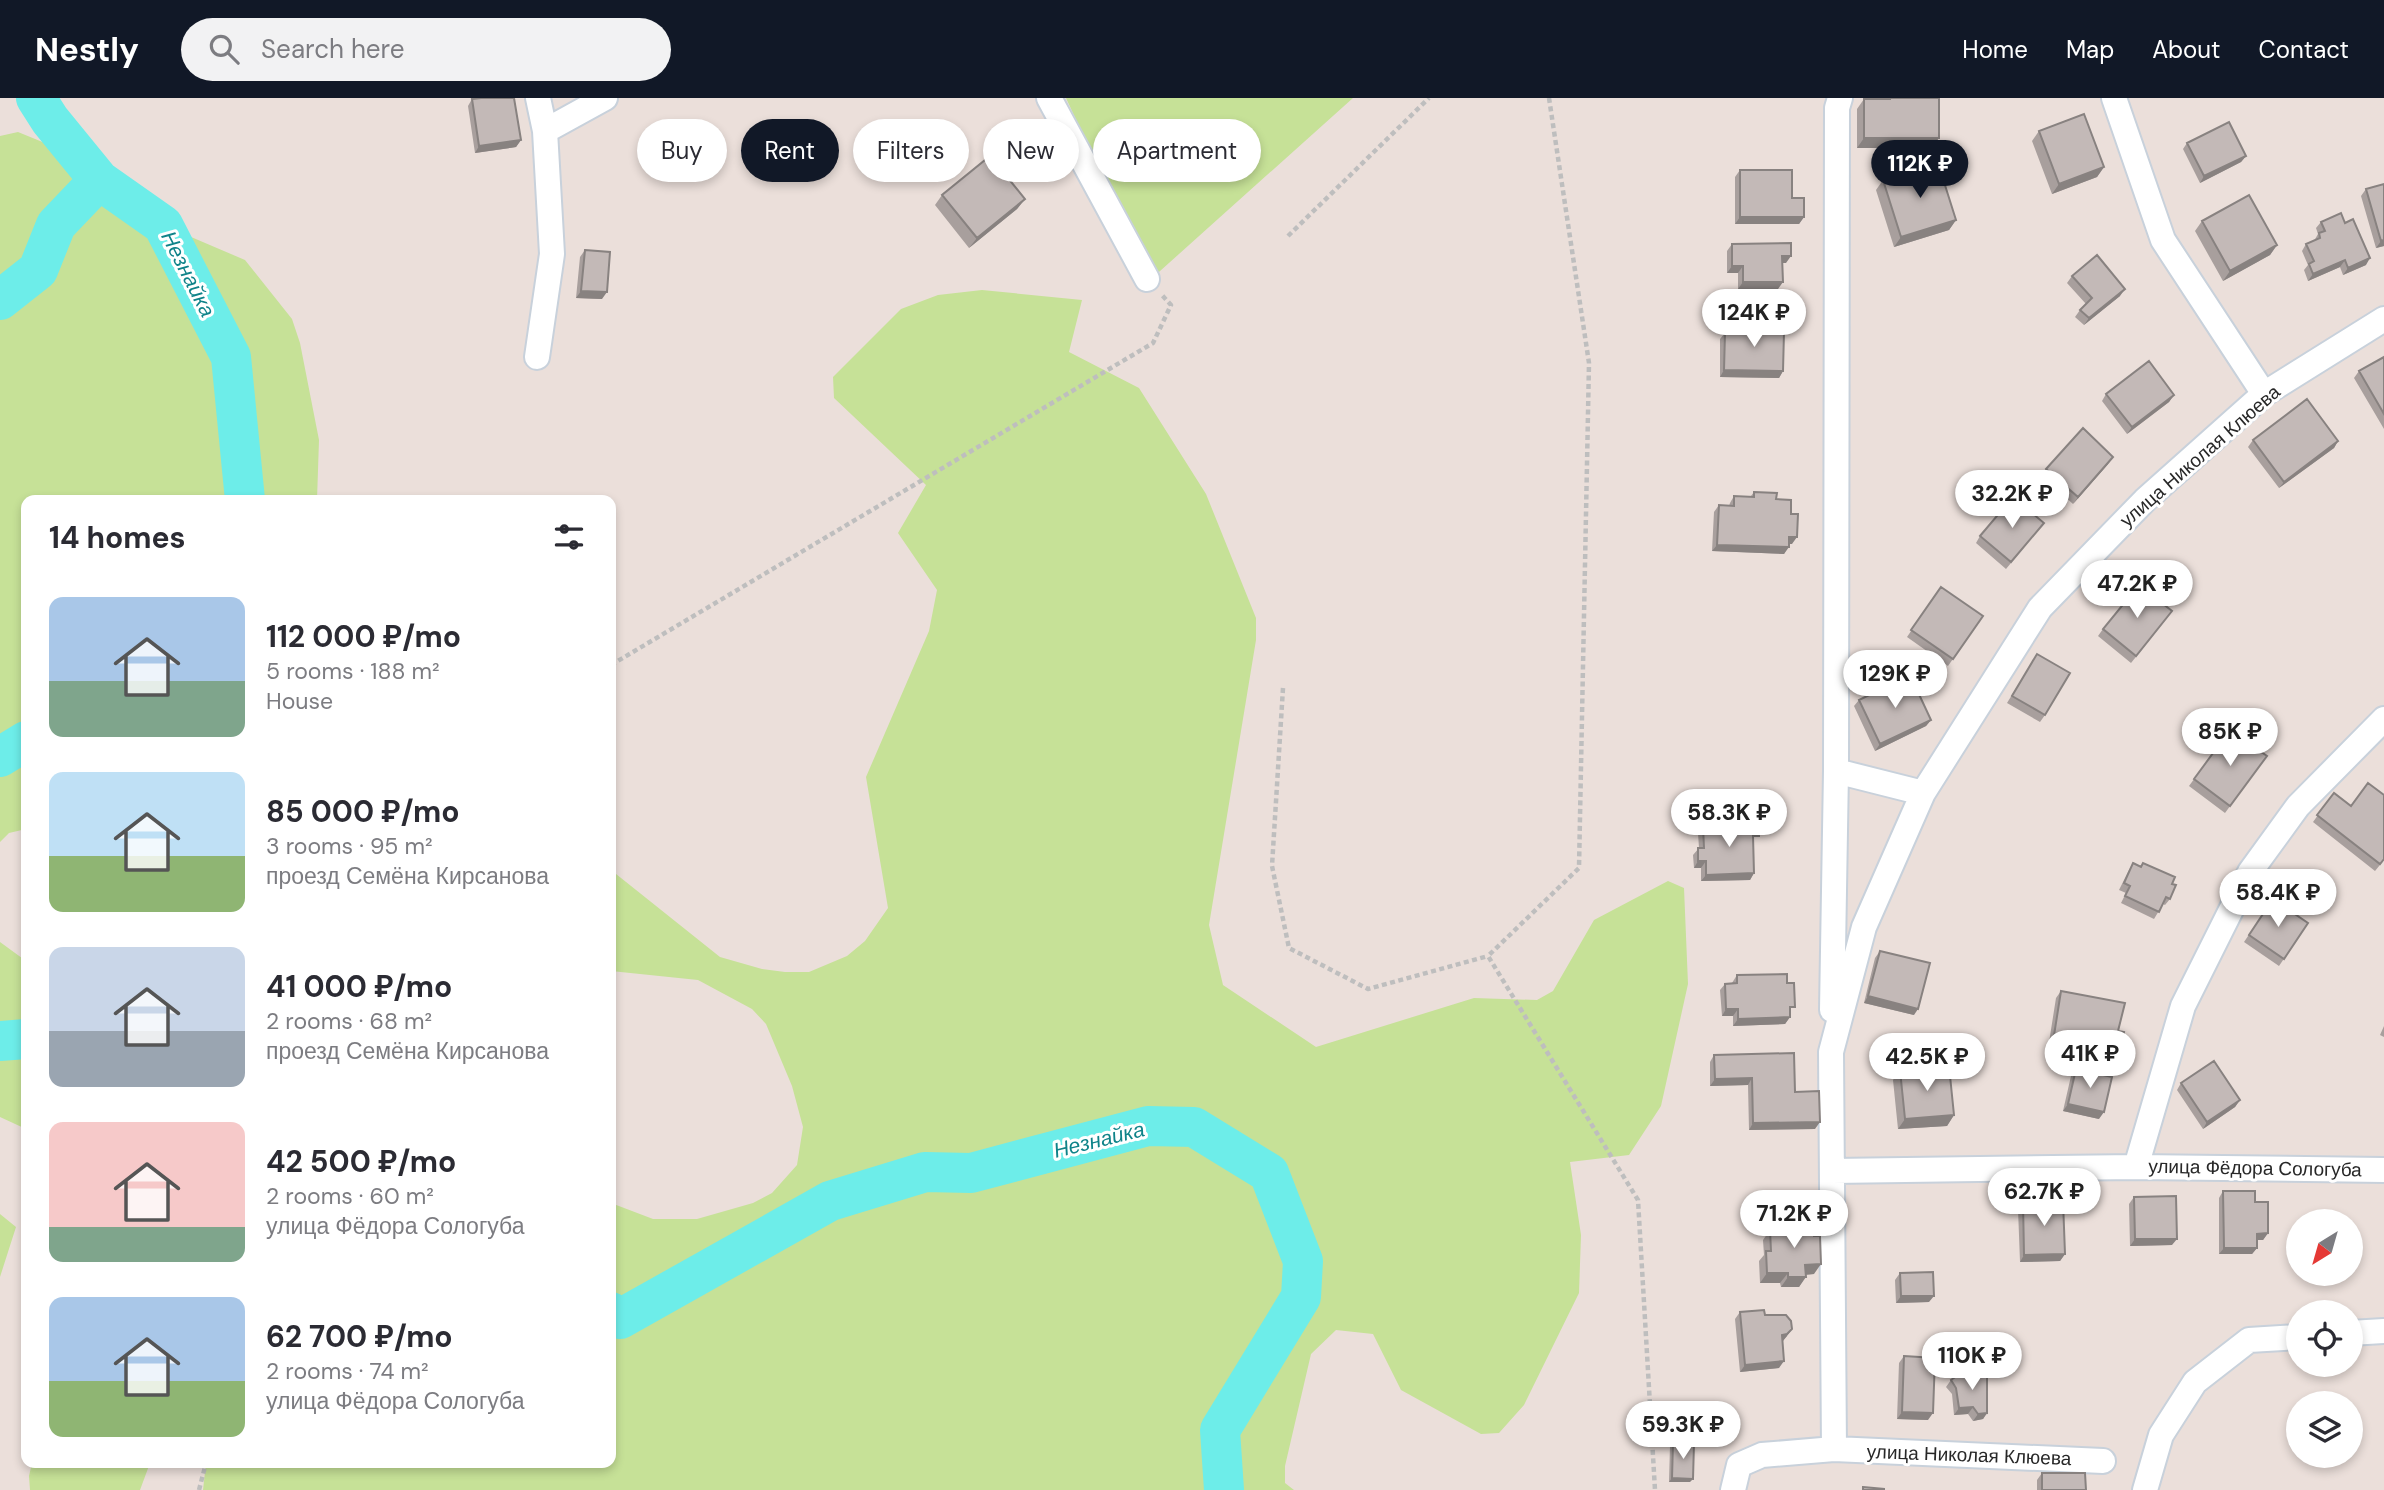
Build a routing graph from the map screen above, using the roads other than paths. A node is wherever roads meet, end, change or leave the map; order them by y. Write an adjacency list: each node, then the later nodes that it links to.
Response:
1 (538, 98): 6 (street)
2 (605, 98): 6 (street)
3 (1049, 98): 7 (street)
4 (1840, 98): 12 (street)
5 (2113, 98): 10 (street)
6 (545, 131): 9 (street)
7 (1147, 279)
8 (2384, 318): 10 (street, улица Николая Клюева)
9 (537, 356)
10 (2264, 394): 13 (street, улица Николая Клюева)
11 (2384, 719): 15 (street)
12 (1836, 771): 13 (street); 14 (street)
13 (1923, 793): 14 (street, улица Николая Клюева)
14 (1831, 1052): 17 (street, улица Николая Клюева)
15 (2136, 1167): 16 (street, улица Фёдора Сологуба); 17 (street, улица Фёдора Сологуба)
16 (2384, 1170)
17 (1832, 1171): 21 (street, улица Николая Клюева)
18 (2384, 1331): 19 (street)
19 (2363, 1333)
20 (2286, 1338): 24 (street)
21 (1834, 1449): 22 (street, улица Николая Клюева); 23 (street, улица Николая Клюева)
22 (2103, 1461)
23 (1733, 1490)
24 (2145, 1490)

